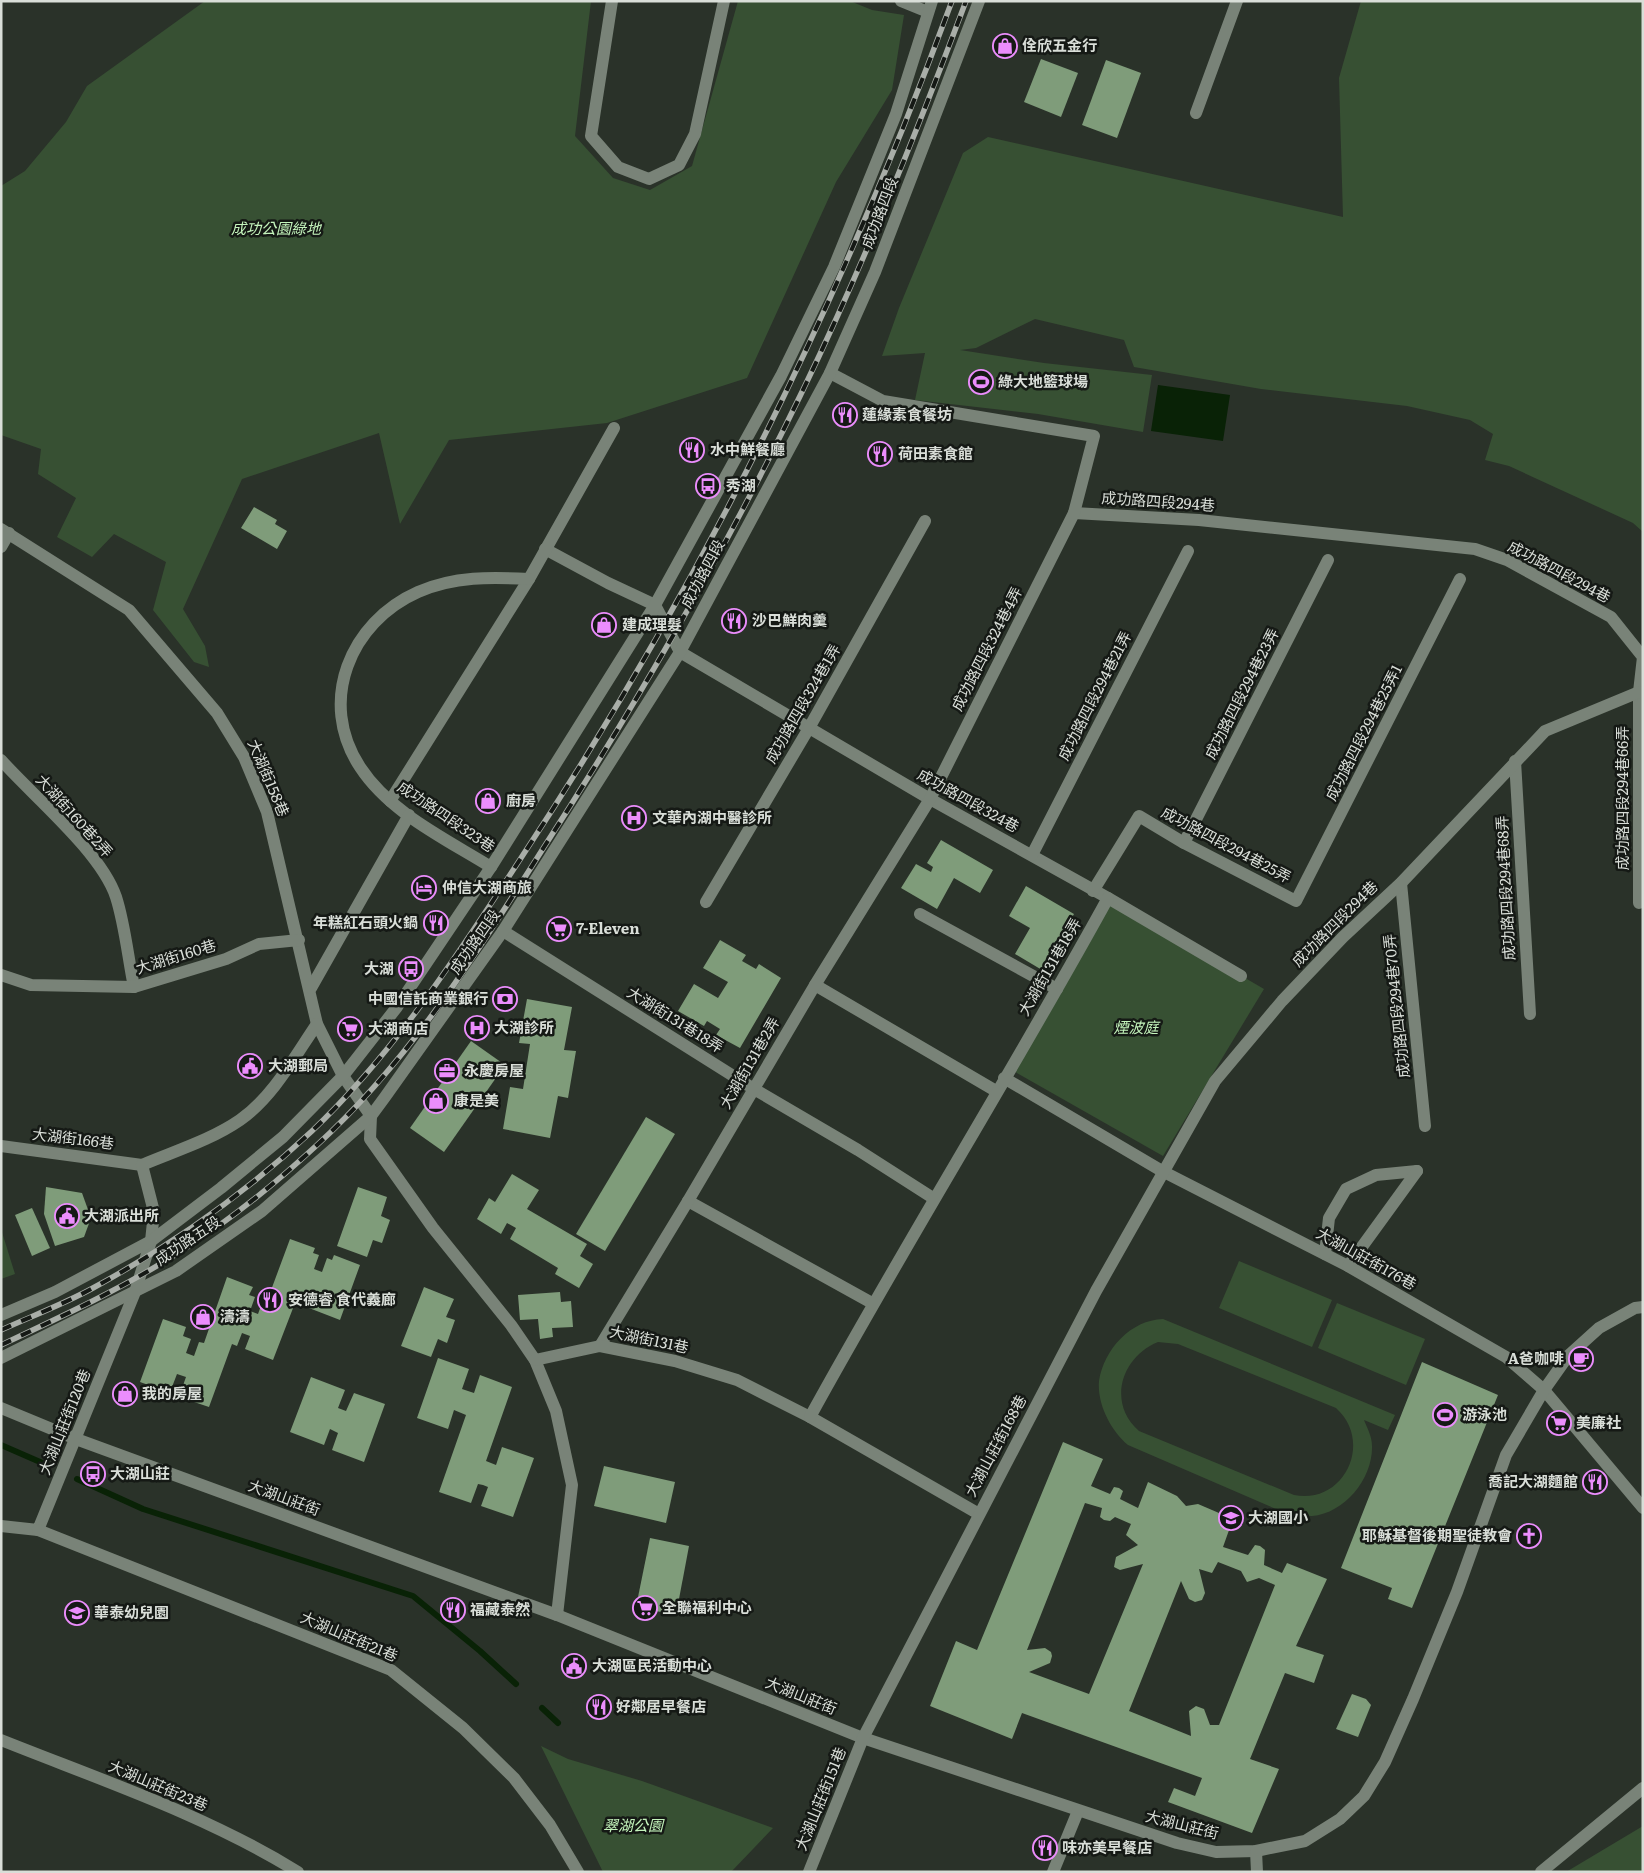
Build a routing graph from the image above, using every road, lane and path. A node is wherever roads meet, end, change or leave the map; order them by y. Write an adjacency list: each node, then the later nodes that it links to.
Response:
1 (612, 1): 2 (street)
2 (724, 1)
3 (901, 1): 6 (street)
4 (979, 1): 8 (street, 成功路四段)
5 (1237, 1): 7 (street)
6 (930, 6): 19 (street, 成功路四段)
7 (1196, 113)
8 (830, 373): 10 (street, 成功路四段294巷); 20 (street, 成功路四段)
9 (614, 428): 14 (street)
10 (1074, 513): 21 (street, 成功路四段294巷); 26 (street, 成功路四段324巷4弄)
11 (925, 521): 23 (street, 成功路四段324巷1弄)
12 (5, 531): 13 (street); 40 (street, 大湖街158巷)
13 (1, 547)
14 (545, 549): 17 (street); 19 (street)
15 (1188, 551): 30 (street, 成功路四段294巷21弄)
16 (1328, 560): 29 (street, 成功路四段294巷23弄)
17 (529, 579): 27 (street); 27 (street, 成功路四段323巷)
18 (1460, 579): 35 (street, 成功路四段294巷25弄1)
19 (656, 605): 20 (street); 31 (street, 成功路四段)
20 (680, 652): 23 (street, 成功路四段324巷); 39 (street, 成功路四段)
21 (1643, 657): 22 (street, 成功路四段294巷)
22 (1639, 692): 25 (street, 成功路四段294巷); 37 (street, 成功路四段294巷66弄)
23 (809, 728): 26 (street, 成功路四段324巷); 36 (street, 成功路四段324巷1弄)
24 (1, 760): 44 (street, 大湖街160巷2弄)
25 (1515, 761): 32 (street, 成功路四段294巷); 47 (street, 成功路四段294巷68弄)
26 (930, 799): 30 (street, 成功路四段324巷); 43 (street, 大湖街131巷2弄)
27 (390, 801): 28 (street, 成功路四段323巷)
28 (409, 815): 31 (street, 成功路四段323巷); 45 (street)
29 (1184, 843): 33 (street, 成功路四段294巷25弄); 35 (street, 成功路四段294巷25弄)
30 (1032, 855): 33 (street, 成功路四段324巷)
31 (491, 867): 49 (street, 成功路四段)
32 (1401, 883): 54 (street, 成功路四段294巷70弄); 57 (street, 成功路四段294巷)
33 (1093, 891): 34 (street, 成功路四段324巷)
34 (1108, 898): 42 (street, 成功路四段324巷); 46 (street, 大湖街131巷18弄)
35 (1296, 901)
36 (706, 902)
37 (1639, 904)
38 (920, 914): 46 (street)
39 (503, 931): 51 (street, 大湖街131巷18弄); 53 (street, 成功路四段)
40 (299, 940): 44 (street, 大湖街160巷); 45 (street, 大湖街158巷)
41 (1, 975): 44 (street, 大湖街160巷)
42 (1241, 976)
43 (815, 985): 51 (street, 大湖街131巷2弄); 52 (street)
44 (134, 987)
45 (310, 988): 48 (street, 大湖街158巷)
46 (1057, 989): 50 (street, 大湖街131巷18弄)
47 (1530, 1014)
48 (317, 1024): 49 (street, 大湖街158巷); 56 (street)
49 (343, 1076): 53 (street); 60 (street, 成功路五段)
50 (1004, 1078): 52 (street, 大湖街131巷18弄); 57 (street)
51 (754, 1089): 58 (street, 大湖街131巷18弄); 59 (street, 大湖街131巷2弄)
52 (996, 1091): 58 (street, 大湖街131巷18弄)
53 (371, 1116): 63 (street, 成功路五段); 69 (street)
54 (1425, 1126)
55 (1, 1146): 56 (street, 大湖街166巷)
56 (142, 1164): 60 (street, 大湖山莊街120巷)
57 (1162, 1171): 61 (street, 大湖山莊街176巷); 75 (street, 大湖山莊街168巷)
58 (933, 1198): 64 (street, 大湖街131巷18弄)
59 (688, 1201): 64 (street); 67 (street, 大湖街131巷2弄)
60 (151, 1241): 63 (street, 大湖山莊街120巷); 66 (street, 成功路五段)
61 (1325, 1254): 62 (street, 大湖山莊街176巷); 62 (street)
62 (1348, 1266): 70 (street, 大湖山莊街176巷)
63 (135, 1292): 68 (street, 成功路五段); 73 (street, 大湖山莊街120巷)
64 (872, 1304): 72 (street, 大湖街131巷18弄)
65 (1643, 1307): 70 (street, 大湖山莊街)
66 (1, 1315)
67 (600, 1346): 69 (street, 大湖街131巷); 72 (street, 大湖街131巷)
68 (1, 1358)
69 (535, 1360): 78 (street)
70 (1544, 1390): 74 (street, 大湖山莊街176巷); 83 (street, 大湖山莊街)
71 (1, 1408): 73 (street, 大湖山莊街)
72 (810, 1417): 75 (street, 大湖街131巷)
73 (76, 1439): 77 (street, 大湖山莊街120巷); 78 (street, 大湖山莊街)
74 (1643, 1508)
75 (979, 1514): 79 (street, 大湖山莊街168巷)
76 (1, 1526): 77 (street)
77 (38, 1530): 85 (street, 大湖山莊街21巷)
78 (557, 1615): 79 (street, 大湖山莊街)
79 (863, 1738): 82 (street, 大湖山莊街); 86 (street, 大湖山莊街151巷)
80 (1, 1740): 84 (street, 大湖山莊街23巷)
81 (1643, 1788): 89 (street)
82 (1078, 1811): 83 (street, 大湖山莊街); 87 (street)
83 (1256, 1850): 88 (street)
84 (298, 1872)
85 (578, 1872)
86 (808, 1872)
87 (1053, 1872)
88 (1257, 1872)
89 (1541, 1872)

